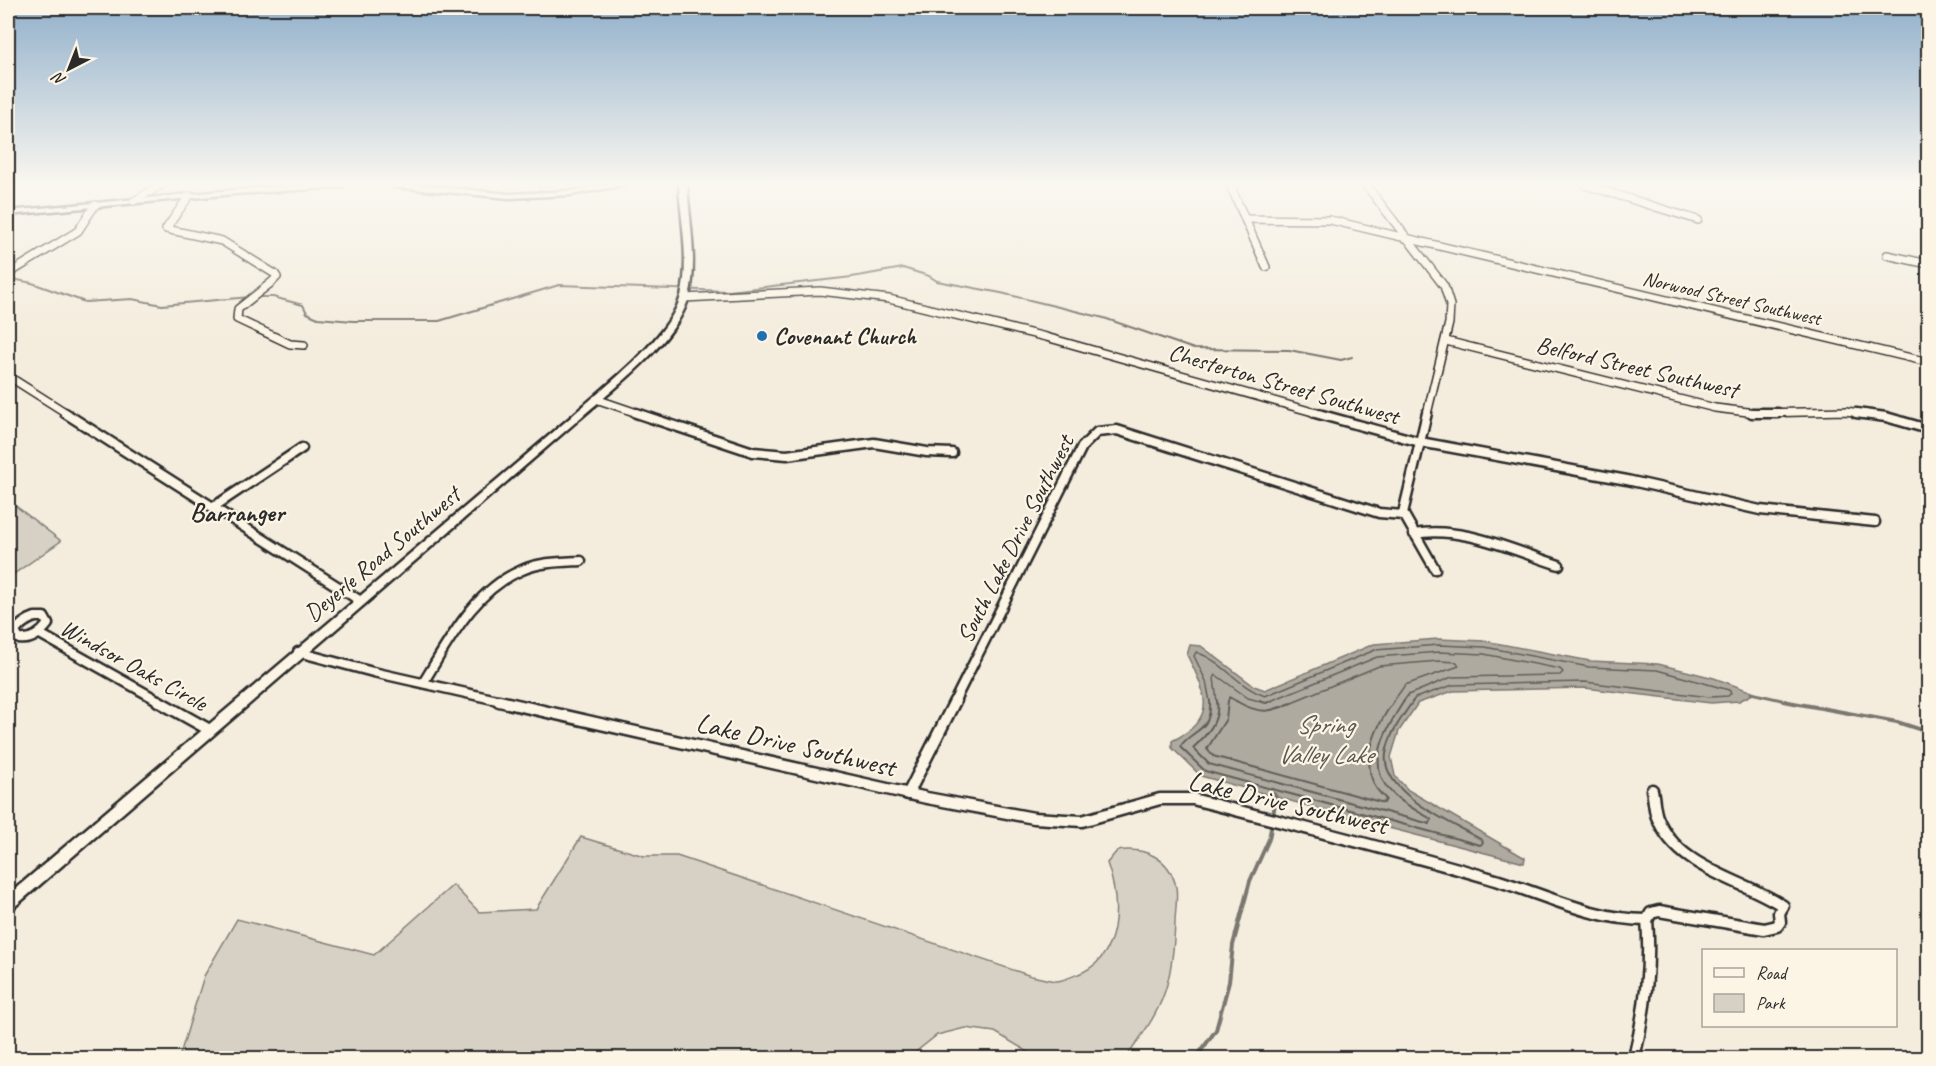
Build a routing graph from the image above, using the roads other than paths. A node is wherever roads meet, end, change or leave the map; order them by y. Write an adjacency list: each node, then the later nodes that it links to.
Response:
1 (72, 235): 11 (street)
2 (193, 235): 14 (street)
3 (684, 235): 12 (street, Deyerle Road Southwest)
4 (1252, 235): 10 (street)
5 (1390, 235): 7 (street, Norwood Street Southwest)
6 (1405, 235): 7 (street)
7 (1408, 239): 13 (street); 15 (street, Norwood Street Southwest)
8 (1887, 255): 9 (street)
9 (1929, 264)
10 (1266, 267)
11 (8, 274)
12 (685, 293): 17 (street, Deyerle Road Southwest); 19 (street, Chesterton Street Southwest)
13 (1446, 340): 18 (street, Belford Street Southwest); 19 (street)
14 (304, 345)
15 (1929, 362)
16 (8, 376): 22 (street)
17 (596, 399): 21 (street); 29 (street, Deyerle Road Southwest)
18 (1929, 429)
19 (1420, 442): 23 (street); 24 (street, Chesterton Street Southwest)
20 (302, 448): 22 (street)
21 (952, 453)
22 (212, 508): 29 (street)
23 (1403, 515): 25 (street); 35 (street, South Lake Drive Southwest)
24 (1875, 522)
25 (1414, 534): 27 (street); 28 (street)
26 (581, 561): 32 (street)
27 (1559, 565)
28 (1435, 569)
29 (359, 600): 31 (street, Deyerle Road Southwest)
30 (40, 634): 33 (street, Windsor Oaks Circle)
31 (298, 652): 32 (street, Lake Drive Southwest); 33 (street, Deyerle Road Southwest)
32 (423, 683): 35 (street, Lake Drive Southwest)
33 (208, 729): 36 (street, Deyerle Road Southwest)
34 (1652, 790): 37 (street, Lake Drive Southwest)
35 (908, 794): 37 (street, Lake Drive Southwest)
36 (8, 903)
37 (1647, 920): 38 (street)
38 (1634, 1059)

